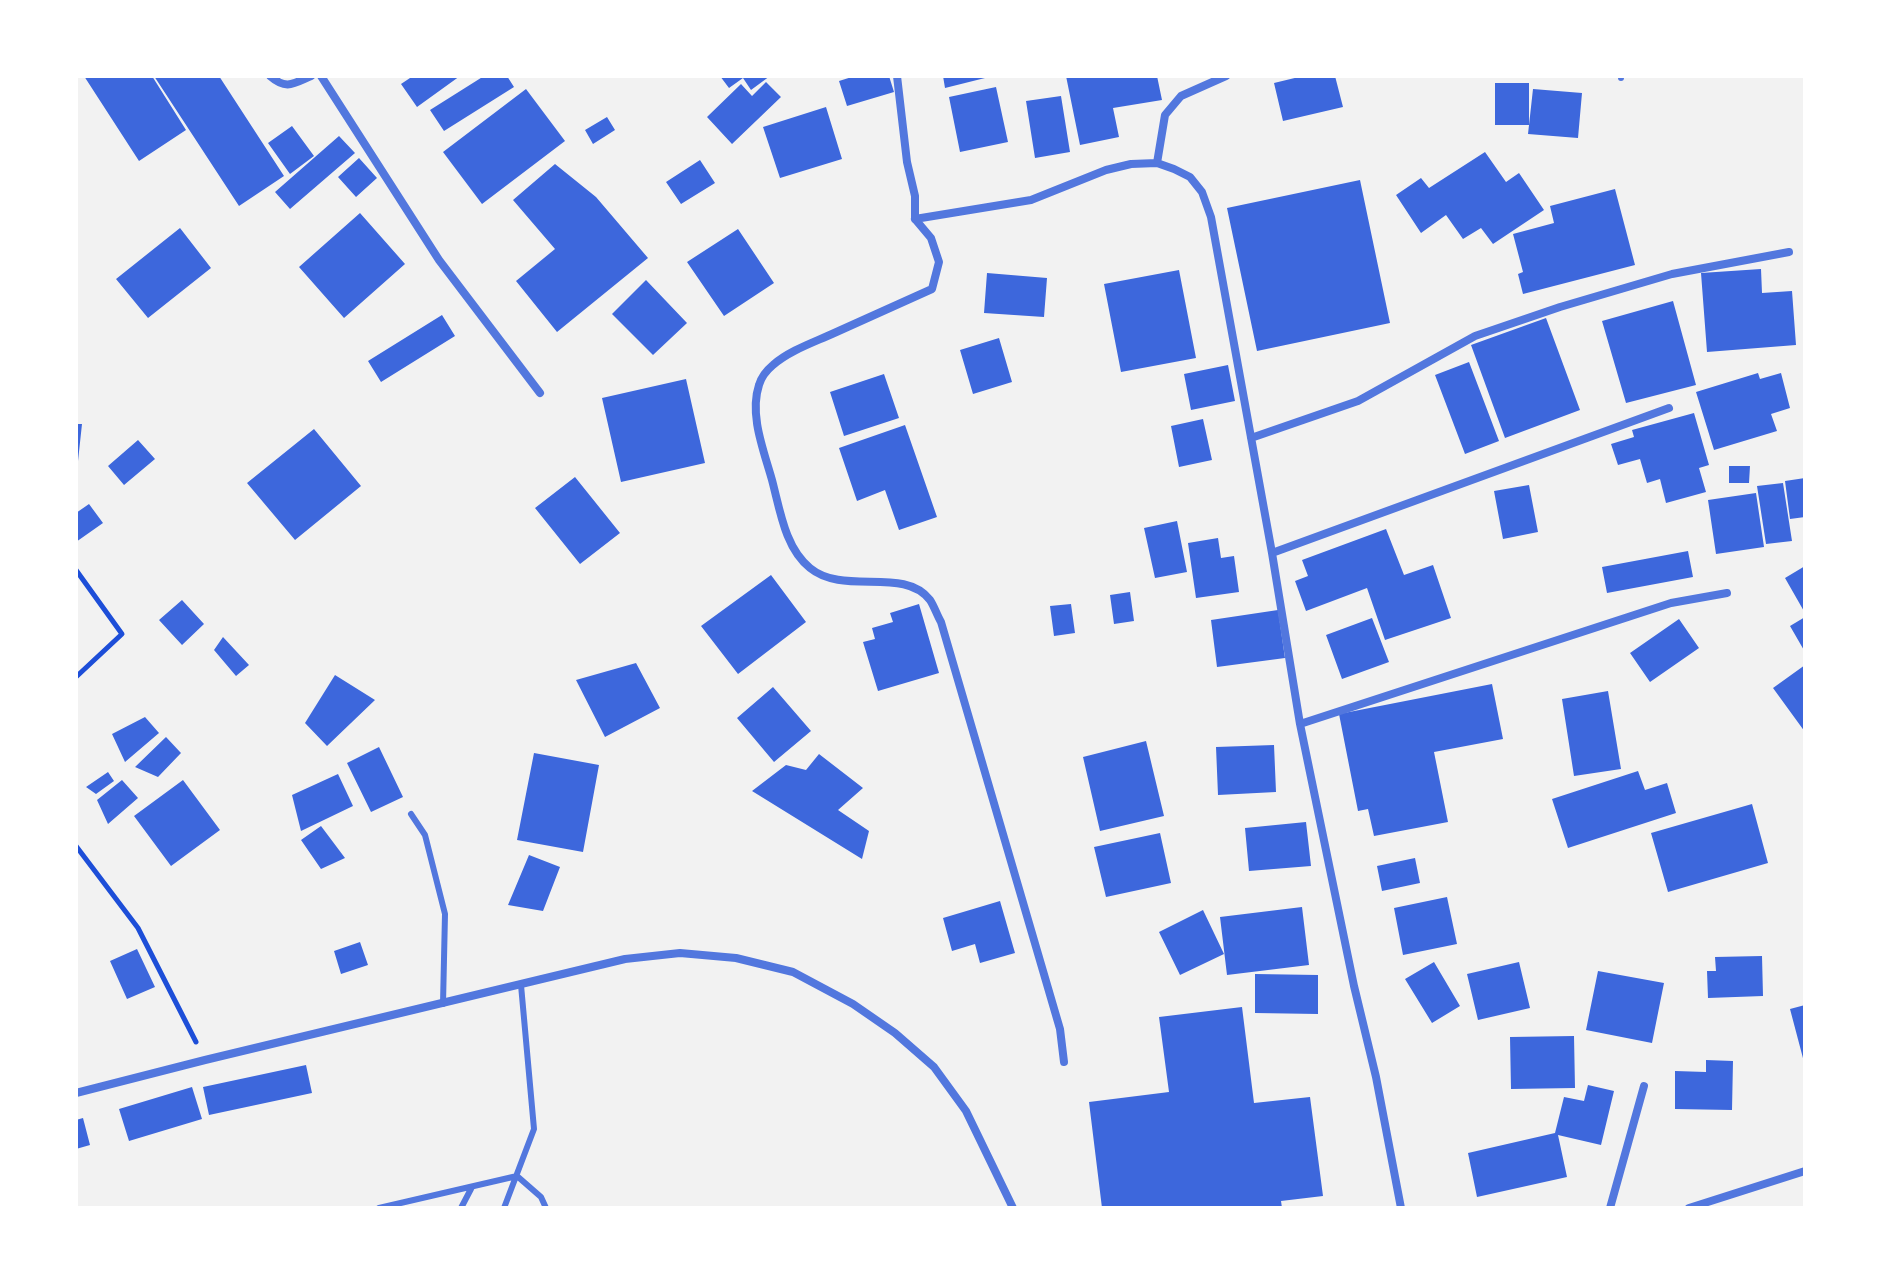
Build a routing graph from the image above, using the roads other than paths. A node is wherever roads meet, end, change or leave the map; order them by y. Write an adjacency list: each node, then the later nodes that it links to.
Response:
1 (270, 76): 2 (street)
2 (311, 76)
3 (321, 76): 9 (street)
4 (897, 76): 7 (street)
5 (1226, 76): 6 (street)
6 (1157, 163): 7 (street); 11 (street)
7 (915, 219): 18 (street)
8 (1789, 252): 11 (street)
9 (540, 393)
10 (1669, 408): 12 (street)
11 (1251, 438): 12 (street)
12 (1272, 553): 14 (street)
13 (1727, 593): 14 (street)
14 (1300, 724): 31 (street)
15 (411, 814): 17 (lane)
16 (521, 985): 17 (street); 22 (lane); 30 (street)
17 (443, 1004): 20 (street)
18 (1064, 1062)
19 (1644, 1086): 32 (street)
20 (76, 1093)
21 (1805, 1171): 33 (street)
22 (517, 1176): 23 (lane); 28 (lane); 29 (lane)
23 (472, 1187): 24 (lane); 27 (lane)
24 (427, 1197): 25 (lane); 26 (lane)
25 (379, 1208)
26 (420, 1208)
27 (461, 1208)
28 (504, 1208)
29 (546, 1208)
30 (1013, 1208)
31 (1401, 1208)
32 (1610, 1208)
33 (1689, 1208)

